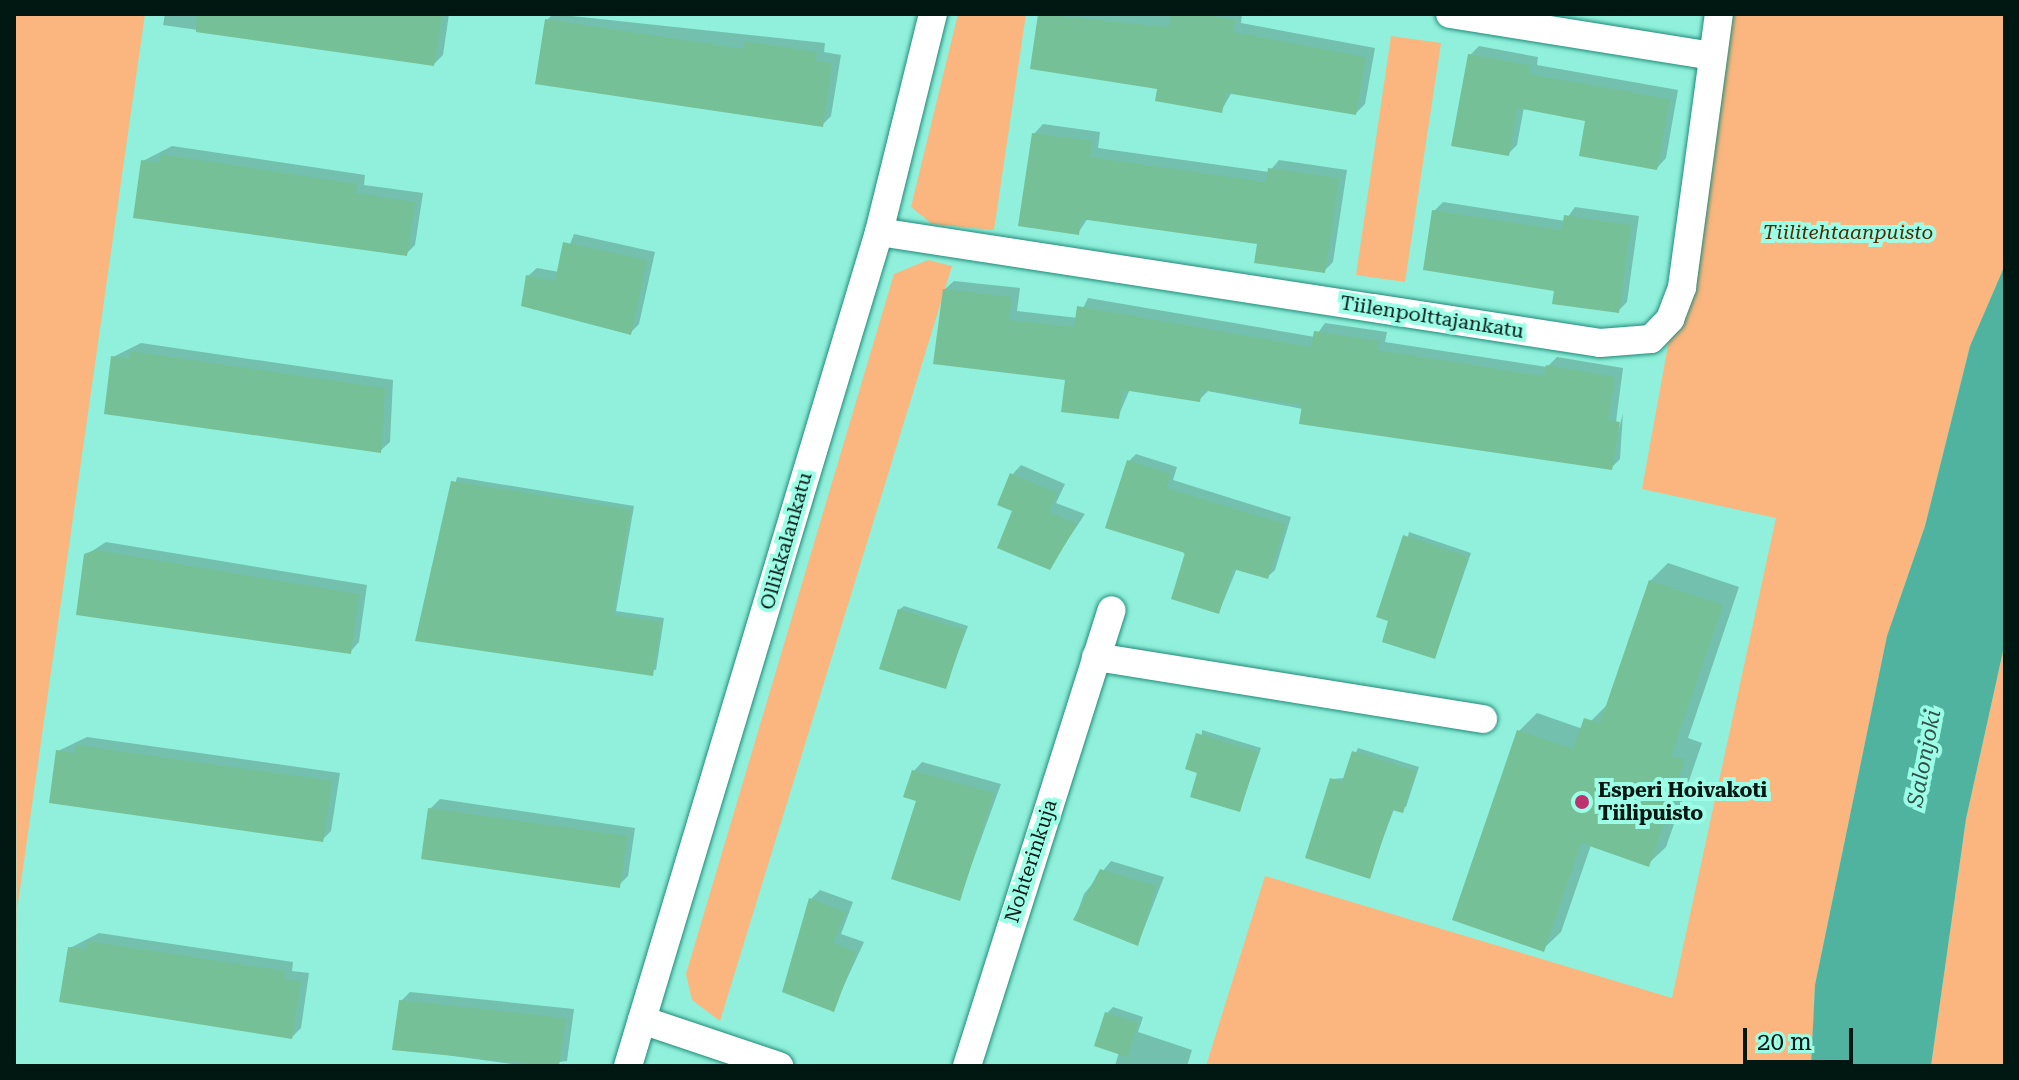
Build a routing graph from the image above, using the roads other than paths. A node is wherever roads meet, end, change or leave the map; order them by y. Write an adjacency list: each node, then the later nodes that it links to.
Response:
1 (933, 14): 5 (street, Ollikkalankatu)
2 (1450, 14): 4 (street)
3 (1719, 14): 4 (street, Tiilenpolttajankatu)
4 (1713, 56): 5 (street, Tiilenpolttajankatu)
5 (879, 232): 9 (street, Ollikkalankatu)
6 (1112, 610): 7 (street, Nohterinkuja)
7 (1096, 657): 8 (street); 12 (street, Nohterinkuja)
8 (1483, 719)
9 (642, 1020): 10 (street, Ollikkalankatu); 11 (street)
10 (628, 1066)
11 (779, 1066)
12 (967, 1066)

